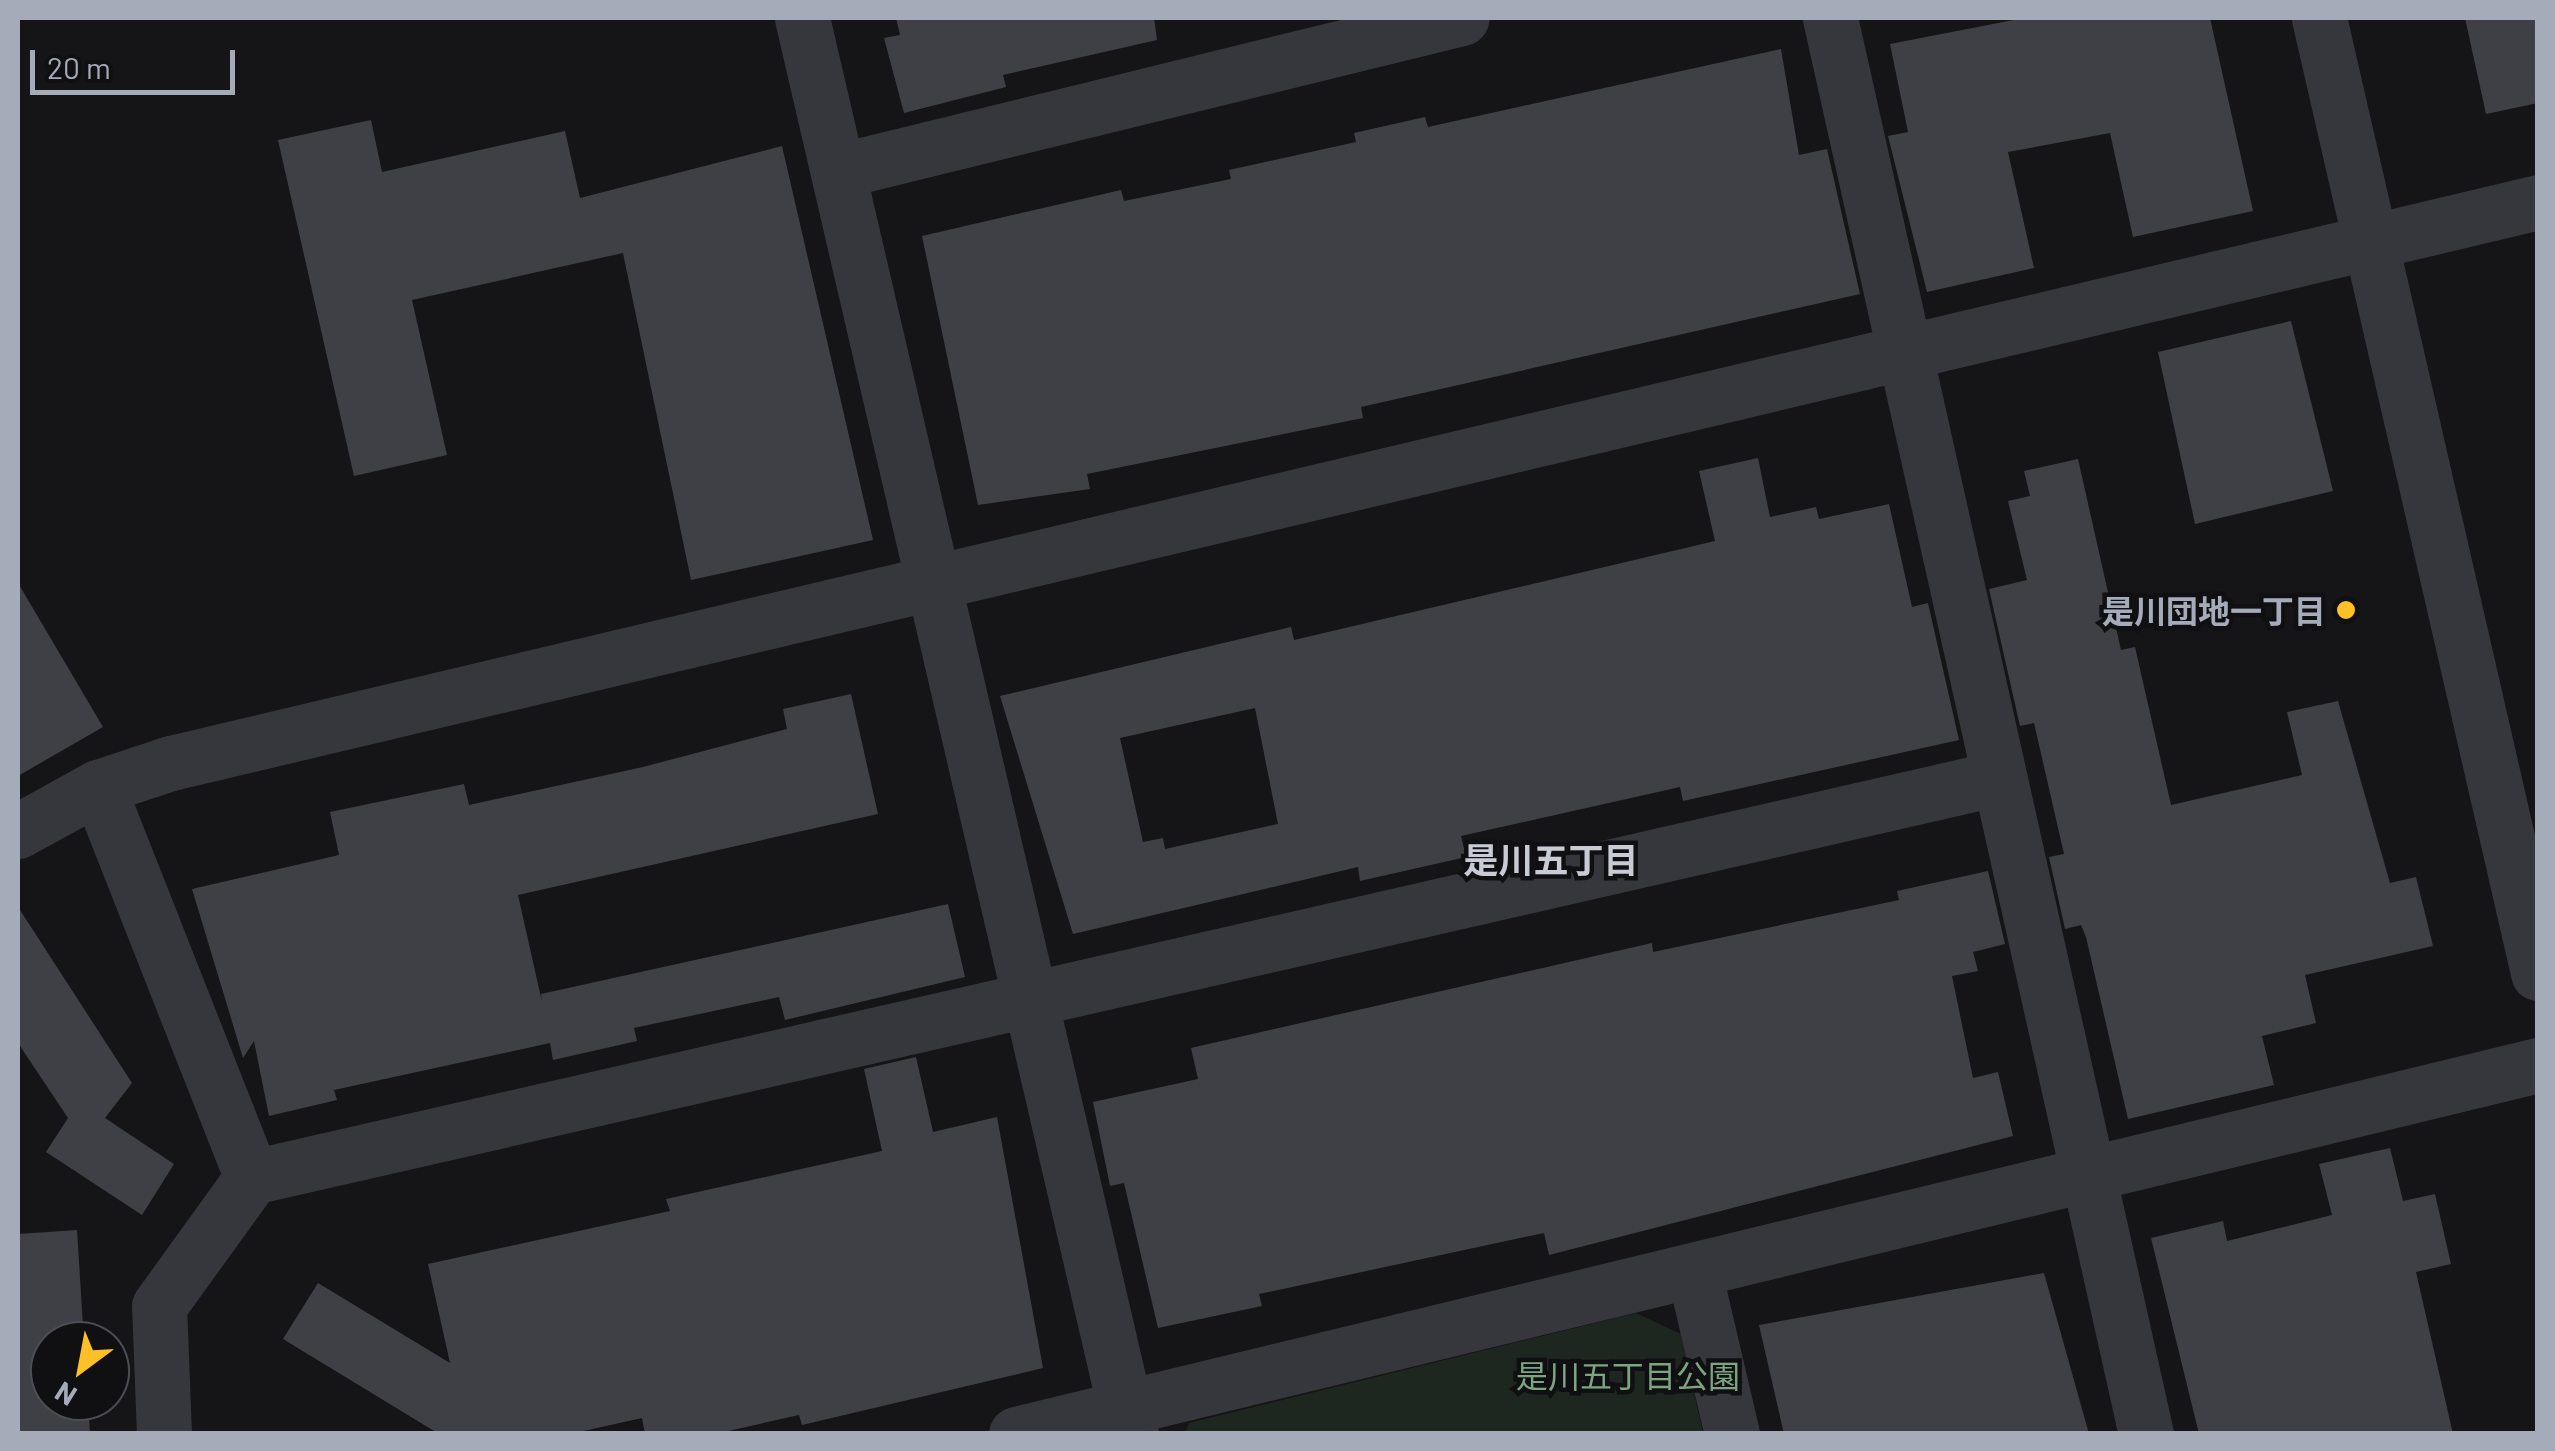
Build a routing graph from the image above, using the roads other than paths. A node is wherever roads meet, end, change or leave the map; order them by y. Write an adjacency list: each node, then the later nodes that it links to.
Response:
1 (802, 18): 5 (street)
2 (1462, 18): 5 (street)
3 (1830, 18): 8 (street)
4 (2319, 18): 7 (street)
5 (838, 171): 9 (street)
6 (2538, 202): 7 (street)
7 (2371, 241): 8 (street); 13 (street)
8 (1907, 354): 9 (street); 10 (street)
9 (935, 585): 11 (street); 14 (street)
10 (1998, 778): 14 (street); 16 (street)
11 (98, 787): 12 (street); 17 (street)
12 (18, 830)
13 (2538, 973)
14 (1023, 999): 17 (street); 19 (street)
15 (2538, 1065): 16 (street)
16 (2087, 1172): 18 (street); 23 (street)
17 (252, 1178): 20 (street)
18 (1695, 1276): 19 (street); 22 (street)
19 (1128, 1420): 21 (street)
20 (164, 1434)
21 (1016, 1434)
22 (1732, 1434)
23 (2146, 1434)

